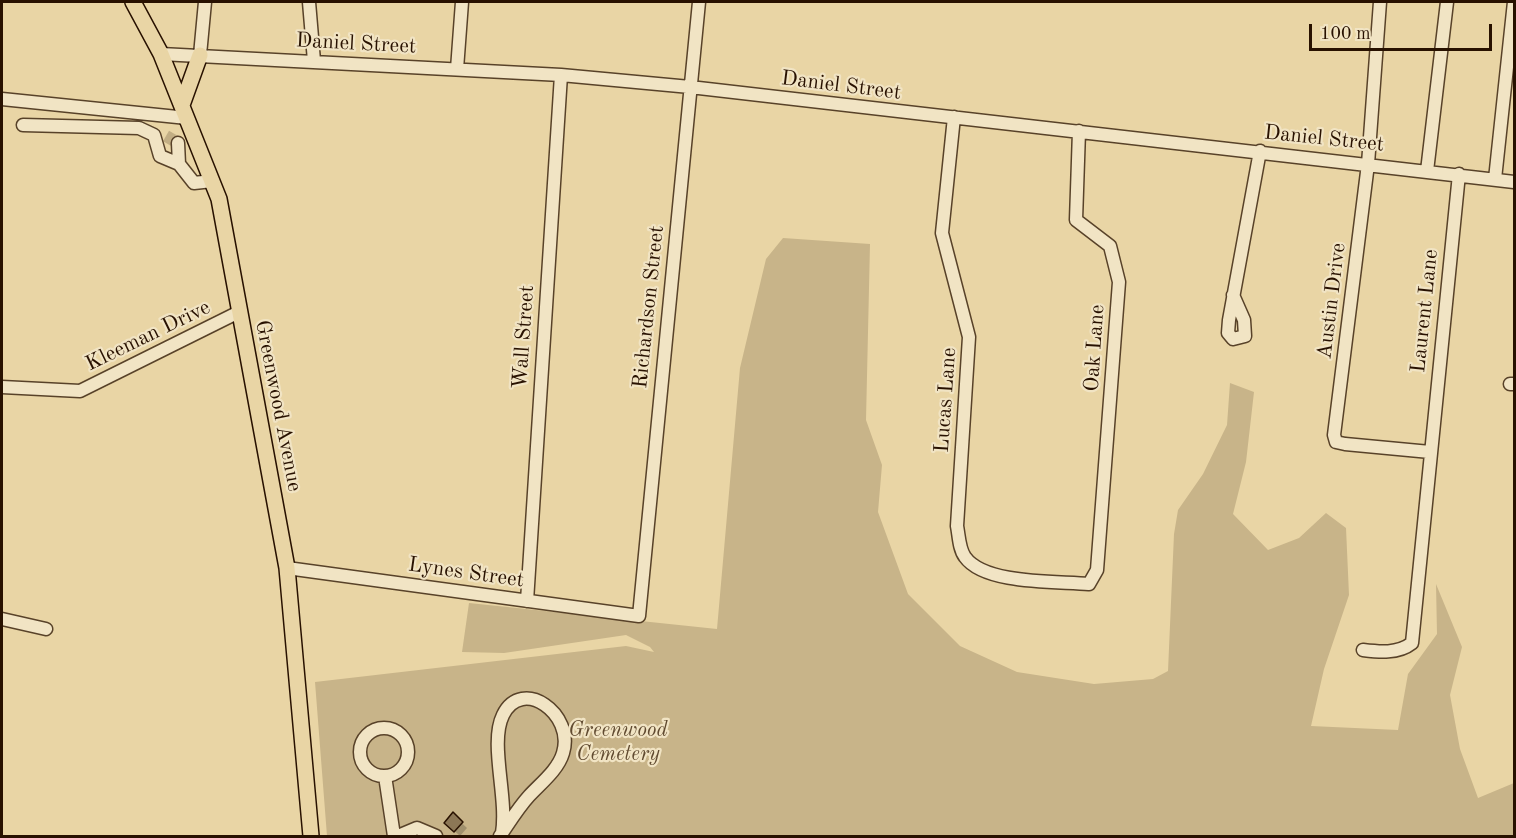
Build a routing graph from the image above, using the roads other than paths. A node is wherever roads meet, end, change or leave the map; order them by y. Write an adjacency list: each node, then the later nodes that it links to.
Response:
1 (133, 2): 9 (main road, Greenwood Avenue)
2 (205, 2): 10 (street)
3 (309, 2): 11 (street)
4 (462, 2): 12 (street)
5 (699, 2): 14 (street, Richardson Street)
6 (1380, 2): 25 (street, Austin Drive)
7 (1447, 2): 26 (street)
8 (1514, 2): 28 (street)
9 (161, 54): 10 (street, Daniel Street); 17 (main road, Greenwood Avenue)
10 (200, 54): 11 (street, Daniel Street); 17 (main road)
11 (314, 61): 12 (street, Daniel Street)
12 (457, 69): 13 (street, Daniel Street)
13 (561, 75): 14 (street, Daniel Street); 37 (street, Wall Street)
14 (690, 87): 18 (street, Daniel Street); 38 (street, Richardson Street)
15 (2, 99): 16 (street)
16 (84, 108): 17 (street); 20 (street)
17 (184, 111): 29 (main road, Greenwood Avenue)
18 (954, 117): 21 (street, Daniel Street); 36 (street, Lucas Lane)
19 (23, 125): 20 (street)
20 (84, 129): 24 (street)
21 (1079, 131): 23 (street, Daniel Street); 36 (street, Oak Lane)
22 (178, 143): 24 (street)
23 (1260, 151): 25 (street, Daniel Street); 31 (street)
24 (179, 164): 29 (street)
25 (1368, 164): 26 (street, Daniel Street); 34 (street, Austin Drive)
26 (1427, 171): 27 (street, Daniel Street)
27 (1459, 174): 28 (street, Daniel Street); 34 (street, Laurent Lane)
28 (1495, 179): 30 (street, Daniel Street)
29 (212, 181): 32 (main road, Greenwood Avenue)
30 (1515, 182)
31 (1233, 295)
32 (239, 312): 33 (street, Kleeman Drive); 35 (main road, Greenwood Avenue)
33 (2, 387)
34 (1430, 452): 41 (street, Laurent Lane)
35 (287, 568): 37 (street, Lynes Street); 44 (main road, Greenwood Avenue)
36 (1089, 584)
37 (526, 601): 38 (street, Lynes Street)
38 (639, 616)
39 (2, 619): 40 (street)
40 (46, 629)
41 (1363, 650)
42 (385, 776): 42 (street); 45 (street)
43 (501, 835): 43 (street)
44 (311, 837)
45 (396, 837): 46 (street)
46 (436, 837)

